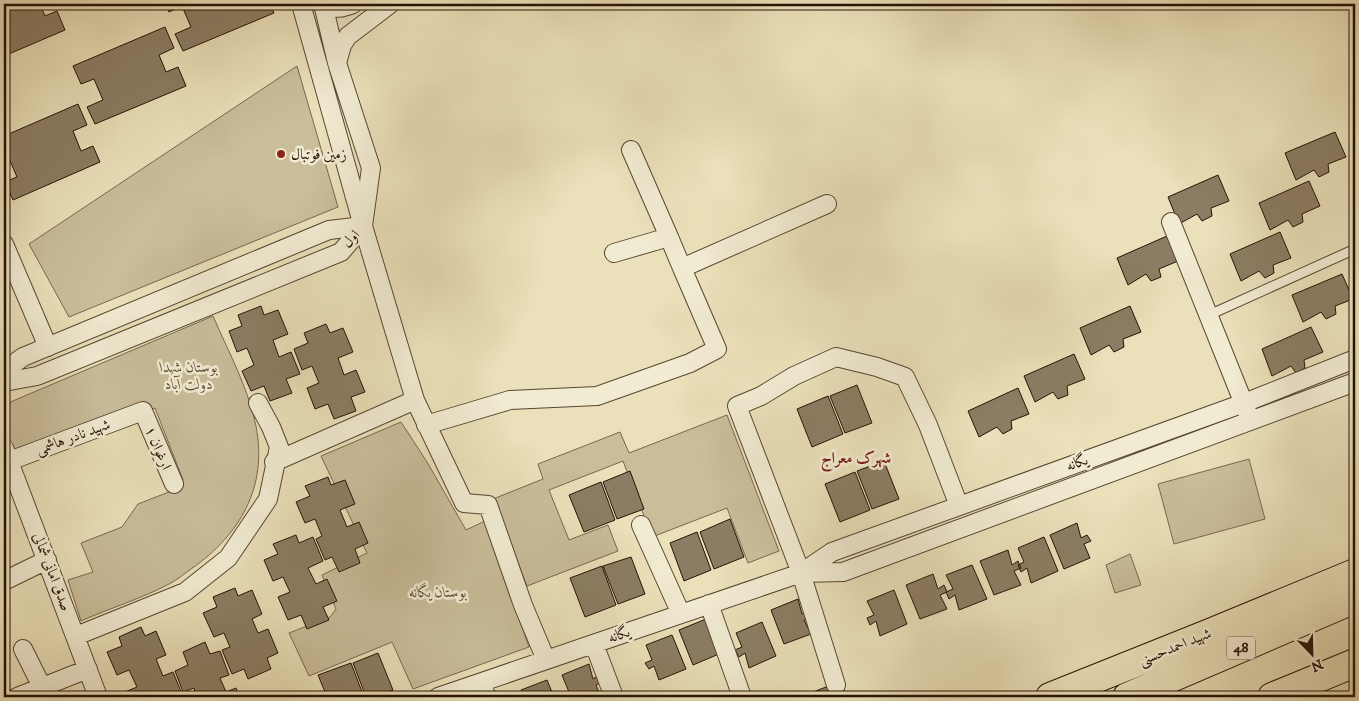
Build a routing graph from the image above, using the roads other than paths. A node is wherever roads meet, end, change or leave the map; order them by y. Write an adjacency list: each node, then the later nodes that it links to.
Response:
1 (324, 4): 2 (street); 5 (street)
2 (353, 4)
3 (390, 4): 5 (street)
4 (308, 6): 9 (street)
5 (337, 62): 9 (street)
6 (631, 150): 10 (street)
7 (828, 204): 14 (street)
8 (1171, 222): 15 (street)
9 (363, 226): 16 (street, اول); 19 (street, اول); 21 (street)
10 (669, 237): 13 (street); 14 (street)
11 (4, 244): 16 (street)
12 (1355, 249): 15 (lane)
13 (614, 253)
14 (682, 268): 26 (street)
15 (1209, 316): 23 (street)
16 (48, 347): 18 (street, اول)
17 (1355, 359): 23 (street, یگانه)
18 (4, 371)
19 (4, 382)
20 (1355, 382): 25 (street, یگانه)
21 (415, 400): 26 (street); 28 (street)
22 (258, 403): 28 (street)
23 (1244, 403): 25 (street); 30 (street, یگانه)
24 (143, 411): 27 (street, شهید نادر هاشمی); 29 (street, ارغوان ۱)
25 (1251, 421): 33 (street, یگانه)
26 (426, 425): 42 (street)
27 (5, 457): 32 (street, صدق امانی شمالی)
28 (274, 462): 39 (street)
29 (174, 484)
30 (959, 506): 33 (street, یگانه); 33 (street)
31 (641, 525): 38 (street)
32 (47, 560): 35 (street); 39 (street, صدق امانی شمالی)
33 (801, 572): 37 (street, یگانه); 45 (street)
34 (1355, 573): 53 (highway, شهید احمدحسنی)
35 (4, 581)
36 (1355, 599): 54 (highway, 48)
37 (709, 604): 38 (street, یگانه); 52 (street)
38 (681, 614): 40 (street, یگانه)
39 (76, 636): 44 (street, صدق امانی شمالی)
40 (594, 644): 42 (street, یگانه); 51 (street)
41 (23, 649): 46 (street)
42 (546, 660): 47 (street, یگانه)
43 (1355, 663): 55 (highway)
44 (88, 669): 46 (street); 49 (street, صدق امانی شمالی)
45 (836, 685)
46 (42, 687): 48 (street)
47 (484, 690): 50 (street, یگانه)
48 (18, 697)
49 (98, 697)
50 (438, 697)
51 (614, 697)
52 (742, 697)
53 (1050, 697)
54 (1127, 697)
55 (1272, 697)

